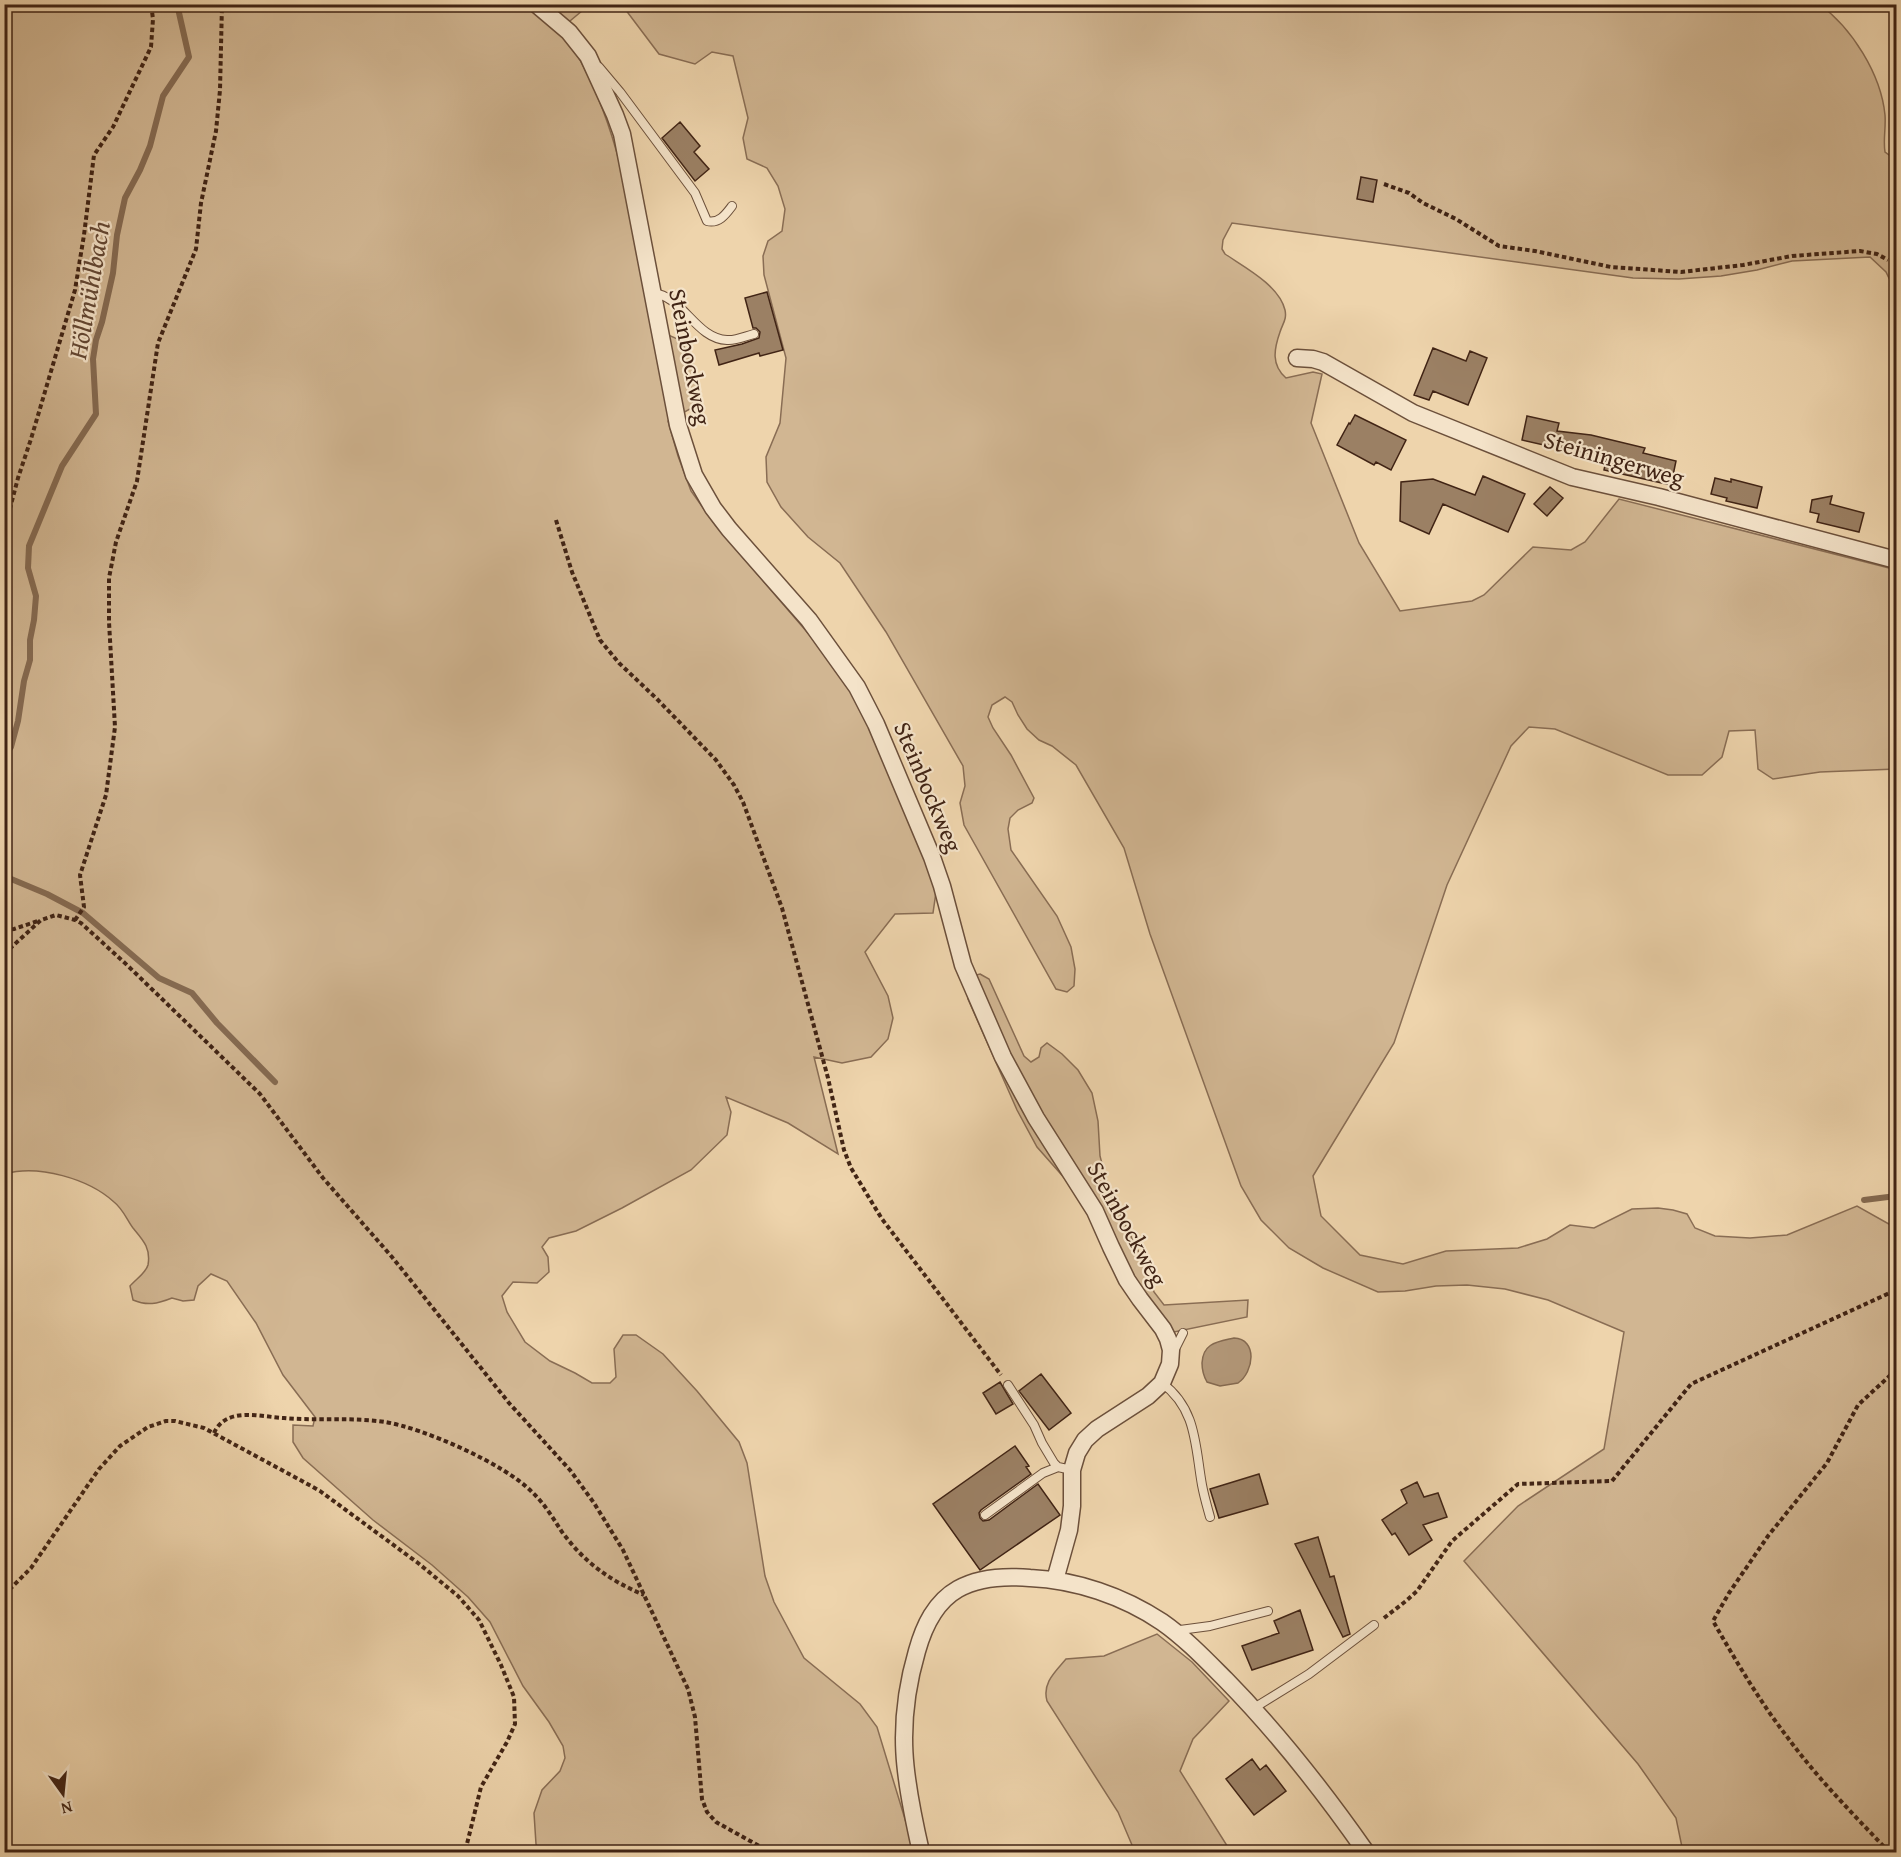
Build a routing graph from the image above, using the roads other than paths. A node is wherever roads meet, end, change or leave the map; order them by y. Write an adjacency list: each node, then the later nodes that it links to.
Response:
1 (536, 4): 2 (street, Steinbockweg)
2 (588, 56): 3 (lane); 4 (street, Steinbockweg)
3 (732, 206)
4 (652, 293): 5 (lane); 9 (street, Steinbockweg)
5 (754, 334)
6 (1297, 358): 7 (street, Steiningerweg)
7 (1896, 560)
8 (1183, 1333): 9 (lane)
9 (1171, 1360): 10 (street)
10 (1162, 1383): 12 (street); 14 (lane)
11 (1008, 1385): 12 (lane)
12 (1065, 1469): 13 (lane); 15 (street)
13 (985, 1515)
14 (1210, 1517)
15 (1055, 1580): 18 (street); 20 (street)
16 (1268, 1611): 18 (lane)
17 (1374, 1625): 19 (lane)
18 (1175, 1632): 19 (street)
19 (1254, 1708): 21 (street)
20 (921, 1852)
21 (1366, 1852)

